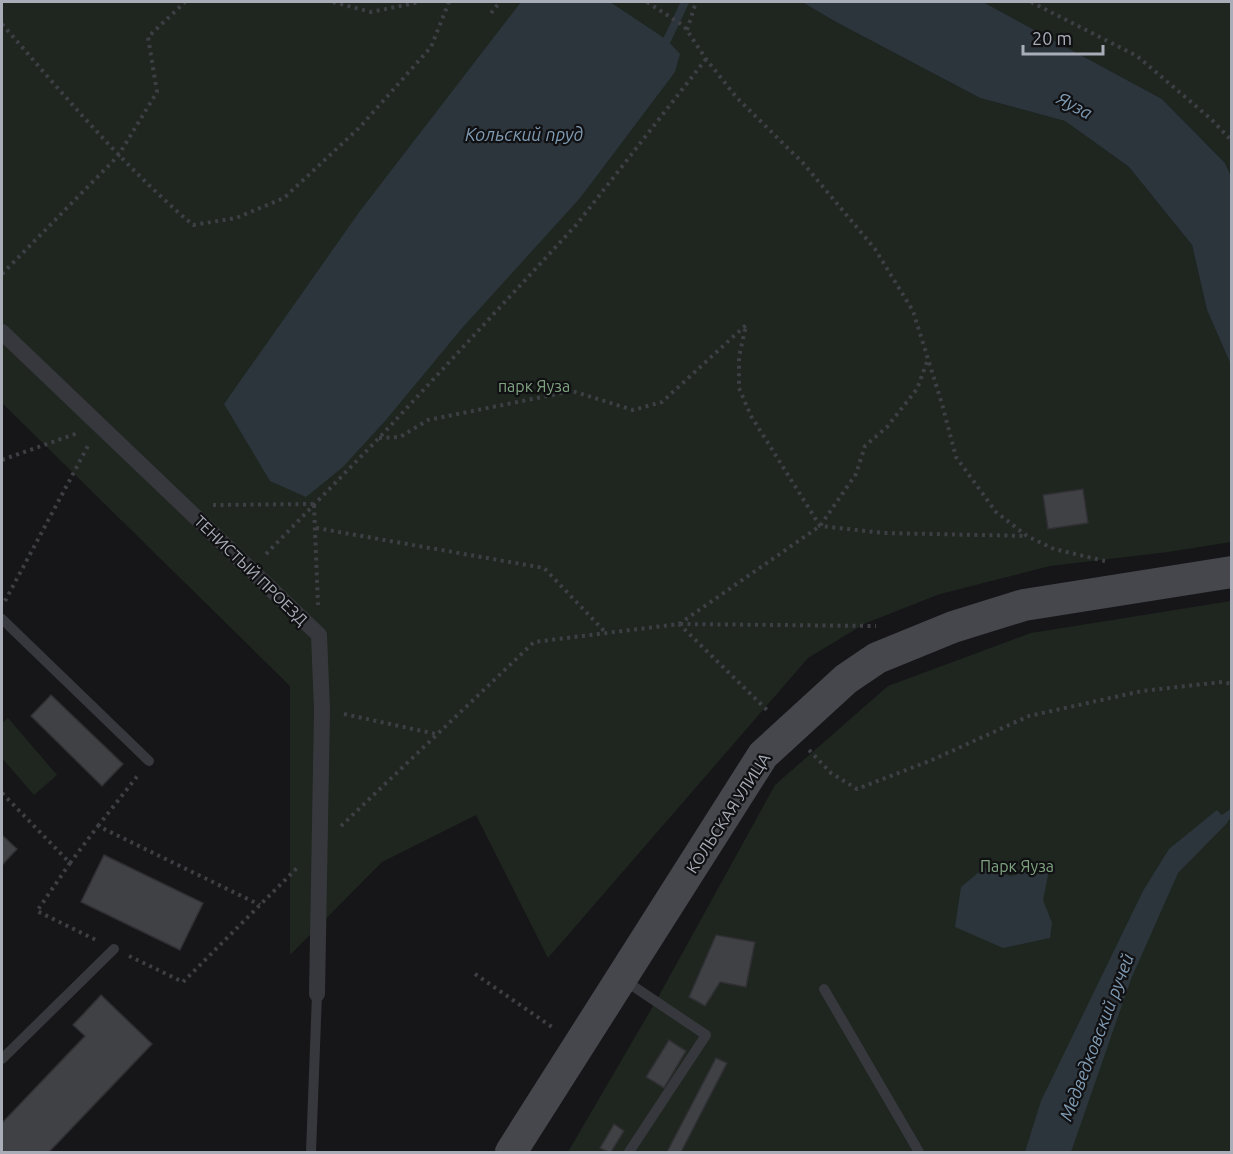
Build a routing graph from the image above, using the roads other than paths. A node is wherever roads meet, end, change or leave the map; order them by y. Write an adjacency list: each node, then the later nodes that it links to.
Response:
1 (2, 332): 8 (street, ТЕНИСТЫЙ ПРОЕЗД)
2 (1232, 572): 6 (main road, КОЛЬСКАЯ УЛИЦА)
3 (2, 619): 4 (lane)
4 (149, 761)
5 (114, 949): 9 (lane)
6 (622, 979): 11 (main road, КОЛЬСКАЯ УЛИЦА); 12 (lane)
7 (824, 989): 13 (lane)
8 (317, 994): 10 (lane)
9 (2, 1059)
10 (311, 1152)
11 (512, 1152)
12 (629, 1152)
13 (919, 1152)

